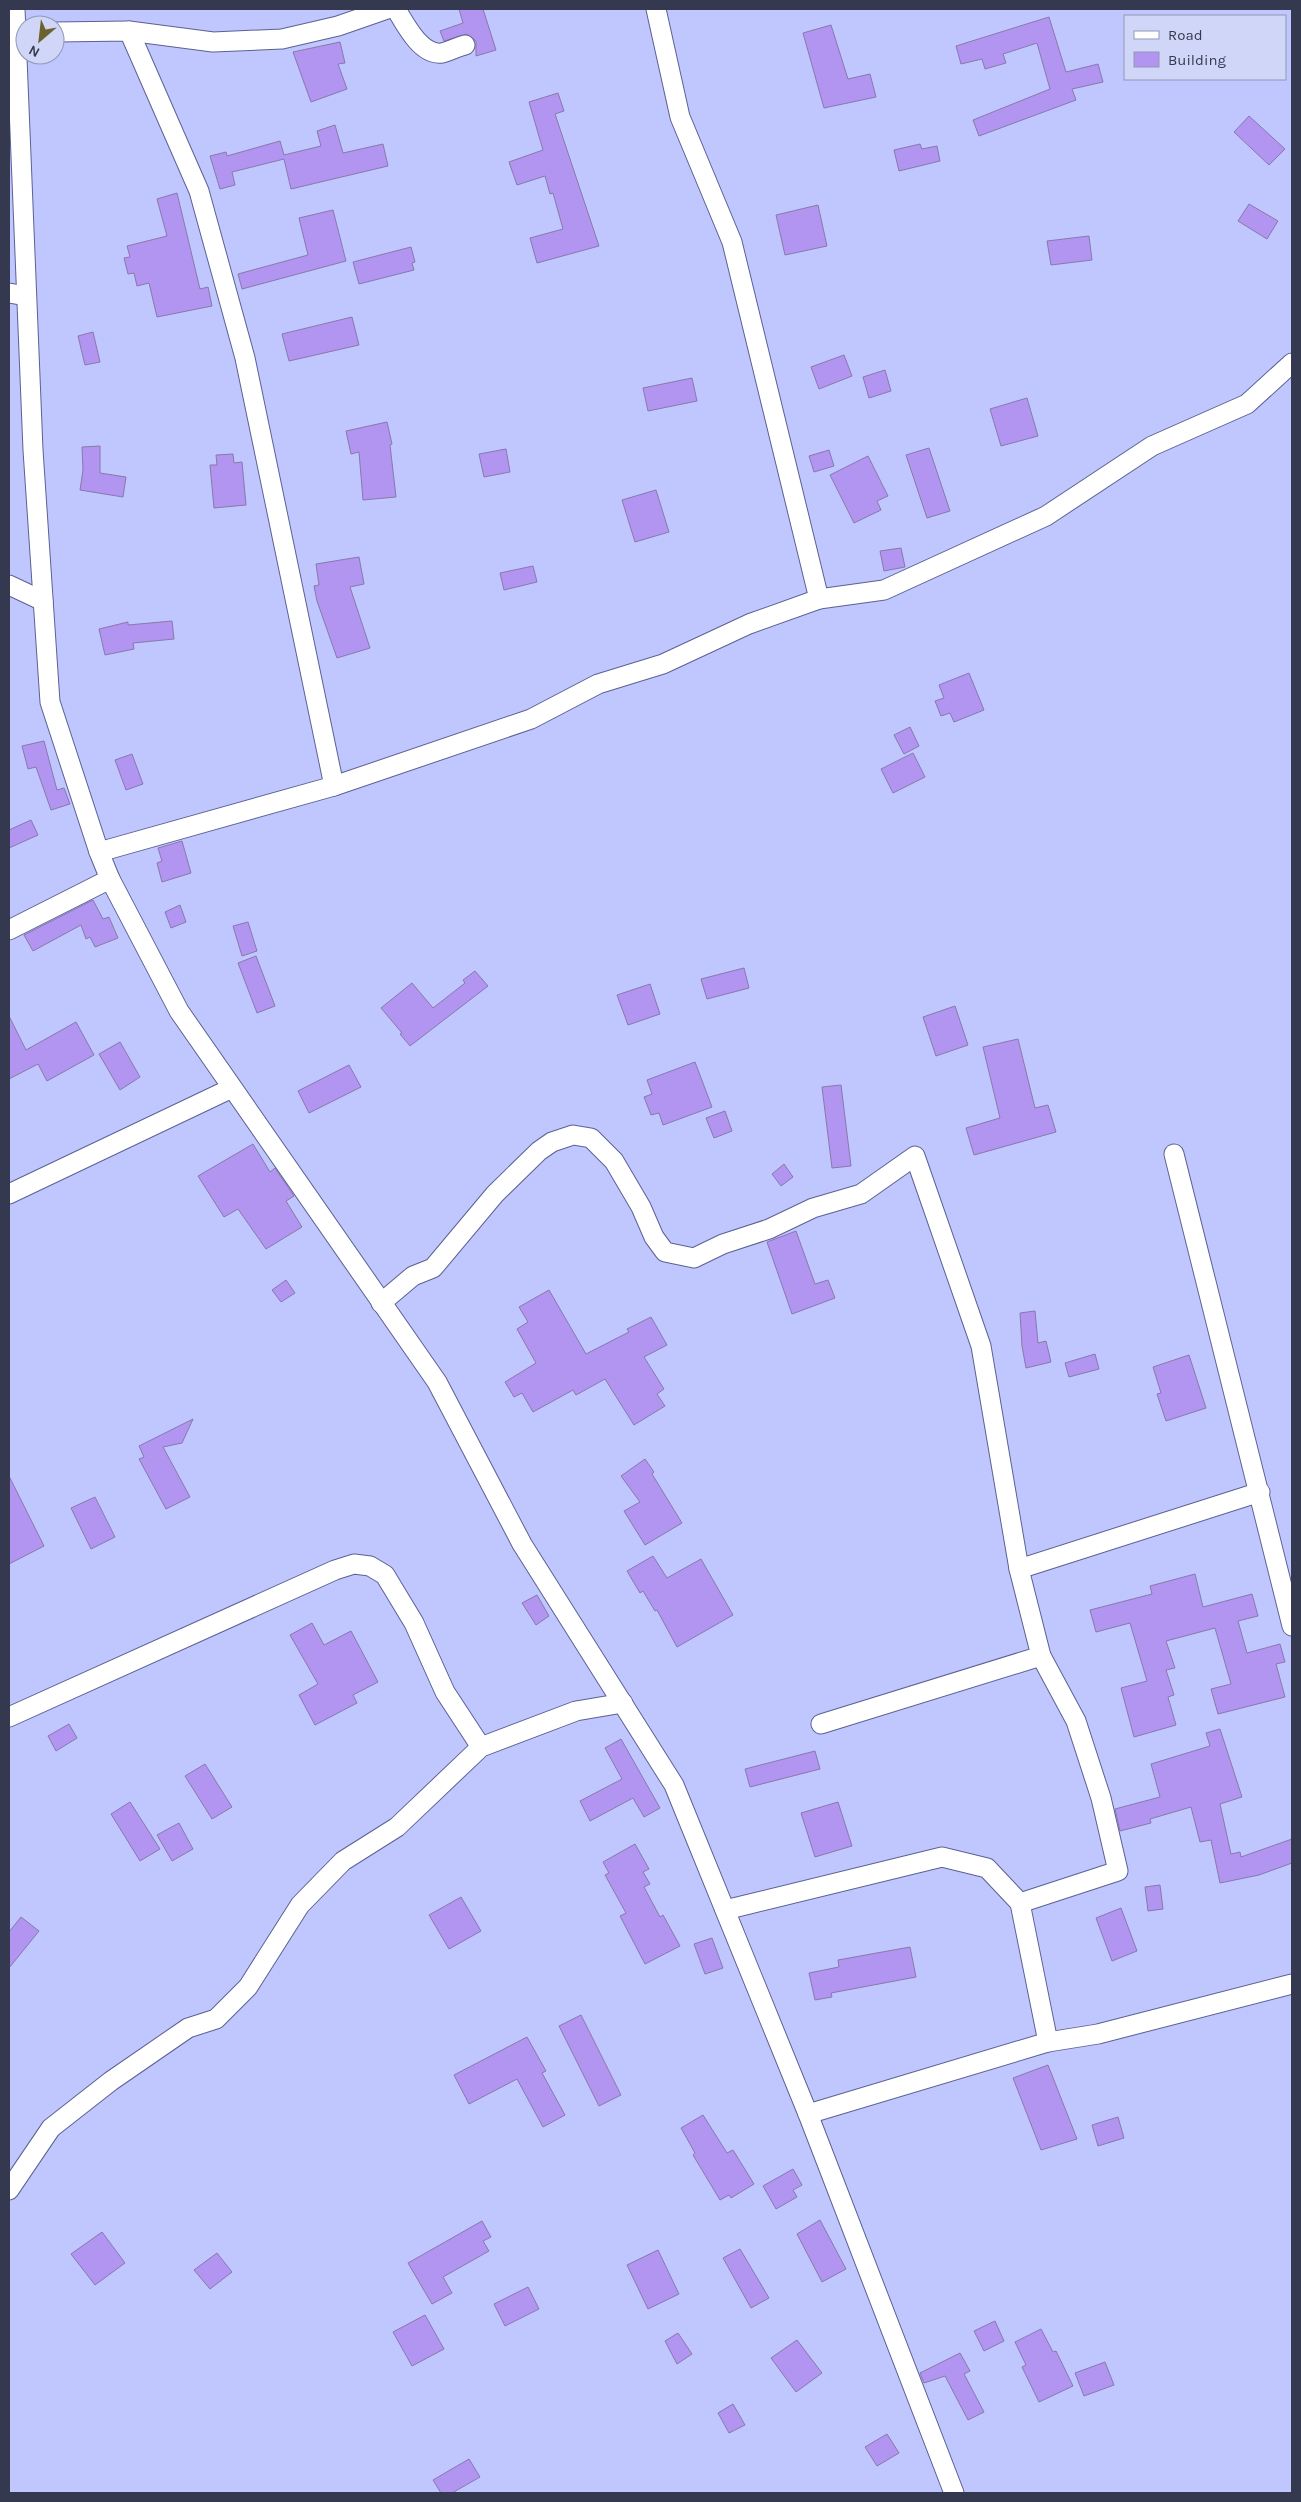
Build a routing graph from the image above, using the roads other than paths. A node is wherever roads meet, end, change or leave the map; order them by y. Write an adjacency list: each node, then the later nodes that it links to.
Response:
1 (387, 9): 4 (street)
2 (396, 9): 6 (street)
3 (656, 9): 11 (street)
4 (129, 31): 5 (street); 13 (street)
5 (65, 32)
6 (465, 45)
7 (20, 65): 8 (street)
8 (18, 295): 12 (street)
9 (1292, 363): 11 (street)
10 (9, 585): 12 (street)
11 (819, 599): 13 (street)
12 (44, 601): 14 (street)
13 (334, 786): 14 (street)
14 (99, 852): 15 (street)
15 (110, 878): 16 (street); 17 (street)
16 (9, 930)
17 (232, 1088): 19 (street); 20 (street)
18 (1174, 1154): 21 (street)
19 (9, 1194)
20 (381, 1303): 22 (street); 25 (street)
21 (1260, 1492): 22 (street); 23 (street)
22 (1019, 1570): 24 (street)
23 (1292, 1626)
24 (1041, 1656): 27 (street); 29 (street)
25 (623, 1703): 28 (street); 30 (street)
26 (9, 1717): 28 (street)
27 (821, 1724)
28 (481, 1747): 34 (street)
29 (1020, 1903): 30 (street); 32 (street)
30 (725, 1910): 33 (street)
31 (1292, 1984): 32 (street)
32 (1048, 2042): 33 (street)
33 (808, 2114): 35 (street)
34 (9, 2190)
35 (954, 2493)

